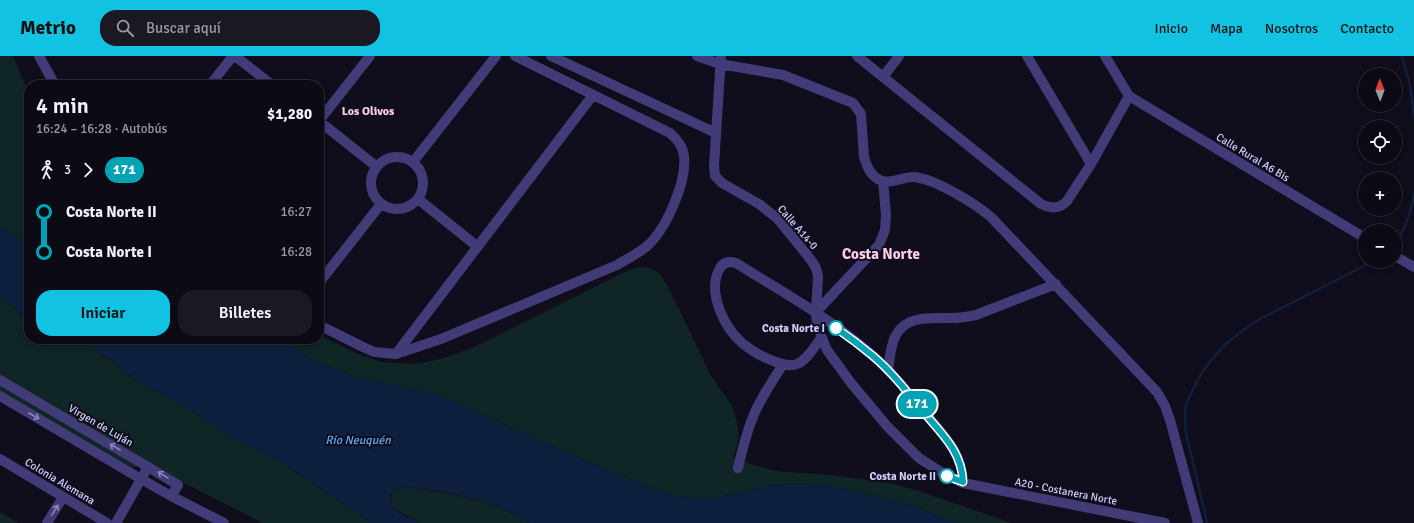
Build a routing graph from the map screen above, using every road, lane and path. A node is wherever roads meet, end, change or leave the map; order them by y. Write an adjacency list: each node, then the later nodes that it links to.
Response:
1 (39, 56): 14 (street)
2 (234, 56): 15 (street); 16 (street)
3 (370, 56): 19 (street)
4 (514, 56): 17 (street)
5 (552, 56): 21 (street)
6 (697, 56): 12 (street)
7 (857, 56): 13 (street)
8 (899, 56): 13 (street)
9 (1027, 56): 23 (street)
10 (1105, 56): 18 (street)
11 (492, 58): 22 (street)
12 (720, 60): 21 (street); 25 (street)
13 (883, 77): 23 (street)
14 (52, 80)
15 (214, 80)
16 (265, 80)
17 (593, 95): 29 (street); 37 (street)
18 (1129, 96): 23 (street); 28 (street, Calle Rural A6 Bis)
19 (324, 115)
20 (324, 125): 24 (street)
21 (716, 133): 34 (street, Calle A14-0)
22 (413, 162): 24 (street); 26 (street)
23 (1091, 164)
24 (377, 167): 27 (street)
25 (883, 181): 33 (street); 34 (street)
26 (418, 199): 27 (street); 29 (street)
27 (381, 204): 32 (street)
28 (1358, 234)
29 (478, 247): 37 (street)
30 (1402, 260): 31 (street)
31 (1414, 267)
32 (324, 277)
33 (1056, 284): 39 (street); 54 (street)
34 (816, 312): 36 (street, Calle A14-0); 38 (street); 39 (street)
35 (324, 328): 37 (street)
36 (821, 338): 38 (street); 46 (street, Calle A14-0)
37 (396, 354)
38 (782, 366): 44 (street)
39 (888, 370): 46 (street)
40 (0, 380): 43 (street, Virgen de Luján, one-way to 40)
41 (0, 396): 45 (street, one-way to 45)
42 (0, 459): 48 (street, Colonia Alemana)
43 (148, 466): 45 (street); 47 (street, Virgen de Luján, one-way to 43)
44 (738, 468)
45 (141, 479): 47 (street); 51 (street)
46 (963, 482): 53 (street, A20 - Costanera Norte)
47 (171, 496): 52 (street)
48 (63, 497): 49 (street, one-way to 48); 50 (street, Colonia Alemana)
49 (47, 523)
50 (107, 523)
51 (116, 523)
52 (224, 523)
53 (1165, 523)
54 (1198, 523)

